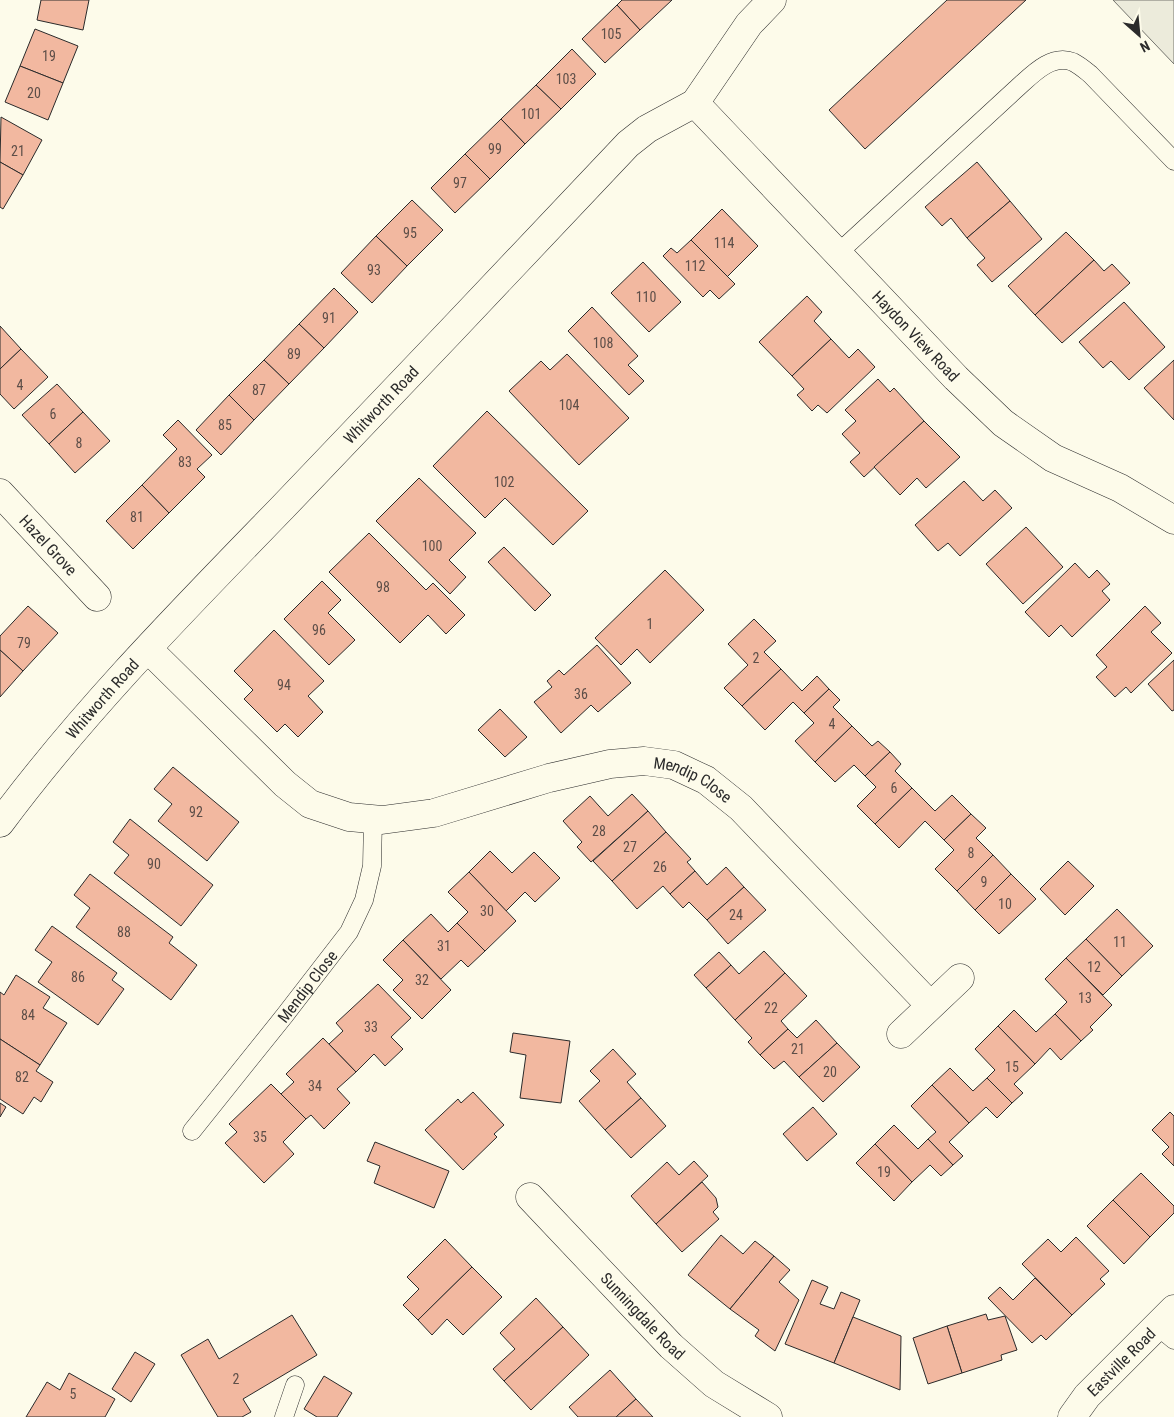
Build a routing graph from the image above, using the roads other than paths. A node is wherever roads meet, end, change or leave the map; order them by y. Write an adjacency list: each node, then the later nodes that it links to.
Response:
1 (772, 0): 2 (street, Whitworth Road)
2 (695, 103): 4 (street, Haydon View Road); 8 (street, Whitworth Road)
3 (1174, 161): 4 (lane)
4 (837, 254): 6 (street, Haydon View Road)
5 (0, 493): 7 (street, Hazel Grove)
6 (1174, 520)
7 (97, 598)
8 (148, 649): 9 (street, Mendip Close); 10 (street, Whitworth Road)
9 (373, 819): 12 (street, Mendip Close); 14 (lane, Mendip Close)
10 (0, 823)
11 (960, 978): 12 (street)
12 (930, 1005): 13 (street)
13 (901, 1034)
14 (192, 1131)
15 (530, 1197): 19 (street, Sunningdale Road)
16 (1168, 1325): 20 (street, Eastville Road)
17 (296, 1385): 18 (lane)
18 (284, 1417)
19 (768, 1417)
20 (1072, 1417)

